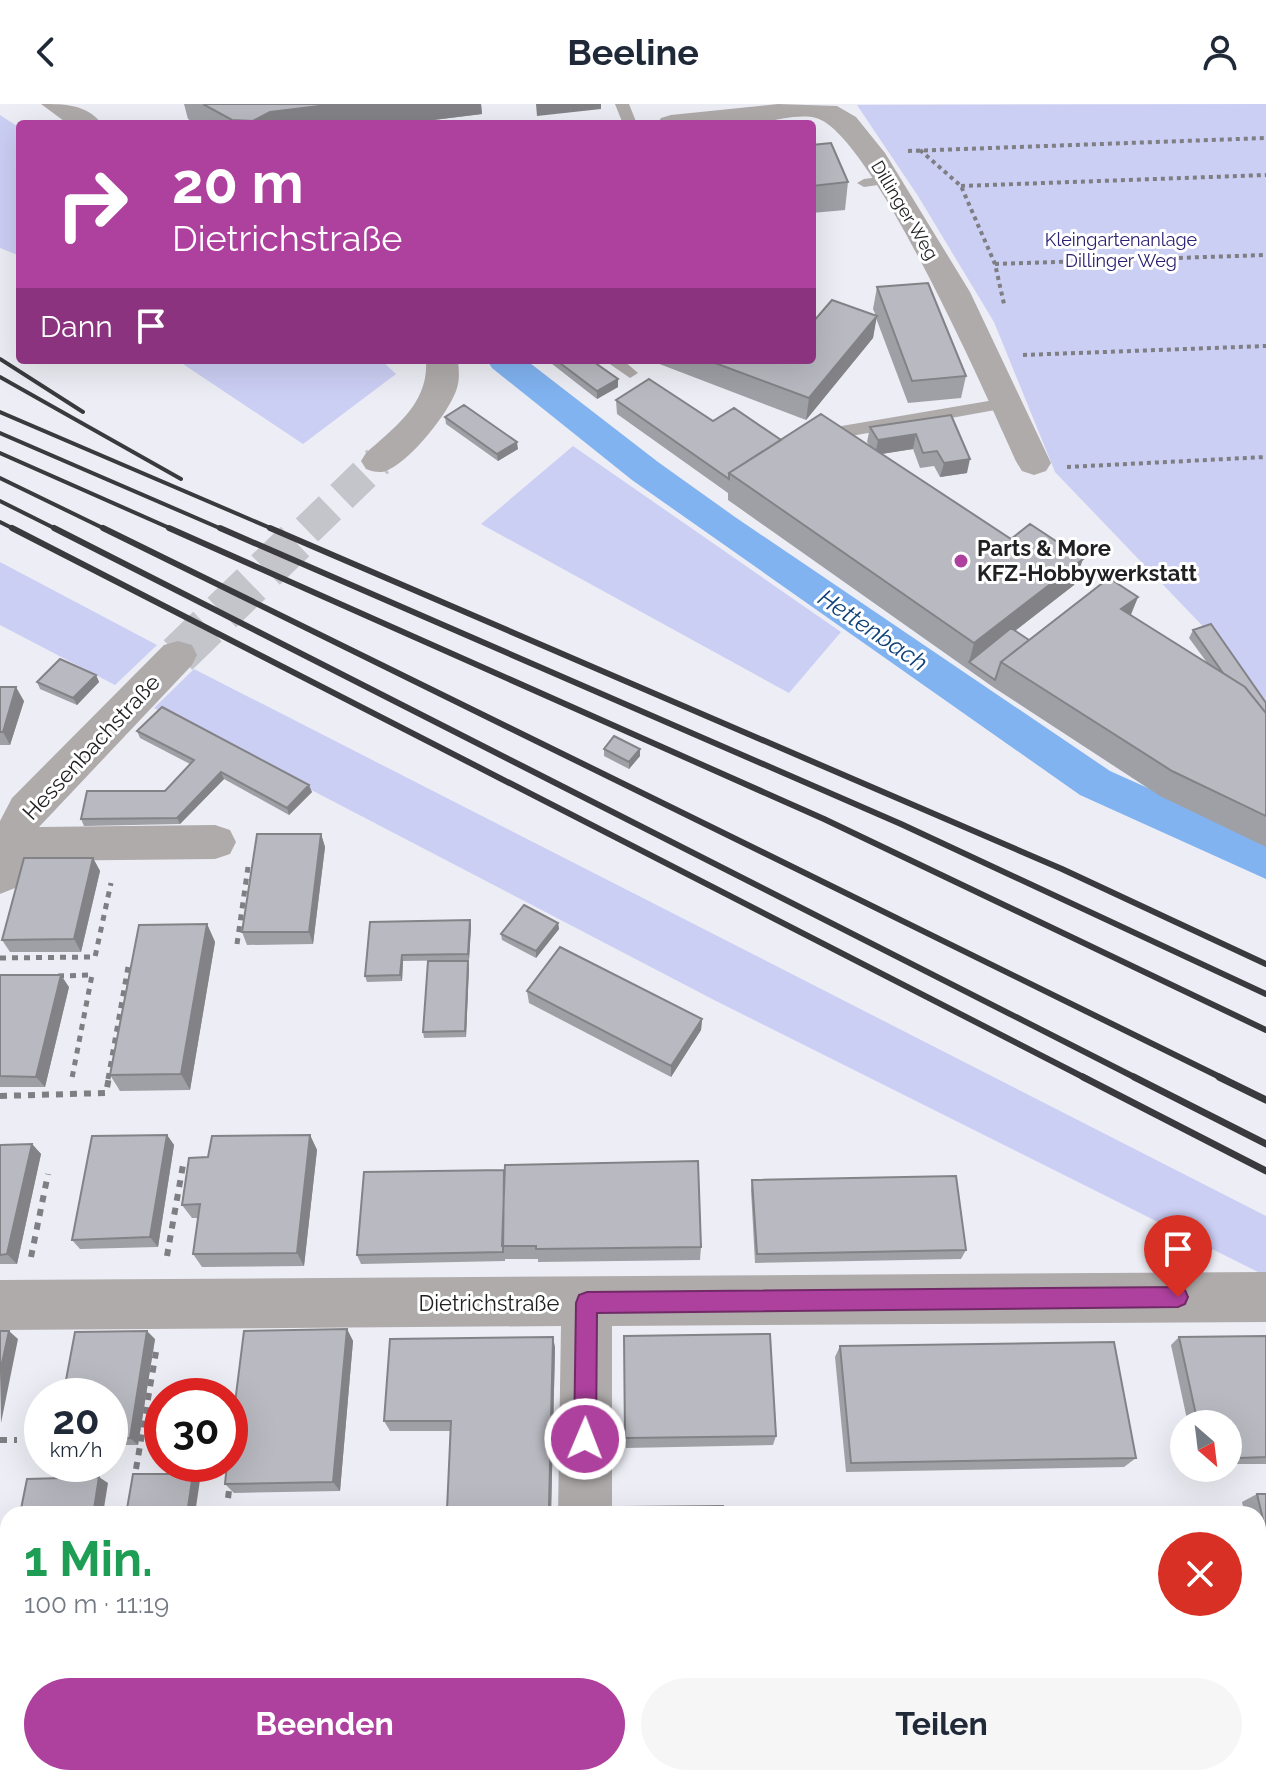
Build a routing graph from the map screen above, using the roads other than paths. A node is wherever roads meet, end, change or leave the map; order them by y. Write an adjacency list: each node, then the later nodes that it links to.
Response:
1 (55, 104): 3 (street)
2 (831, 108): 4 (street, Dillinger Weg); 8 (street, Dillinger Weg)
3 (81, 120)
4 (713, 120)
5 (443, 364): 10 (street)
6 (618, 364): 7 (lane)
7 (630, 373)
8 (1006, 403): 9 (lane); 11 (street, Dillinger Weg)
9 (813, 437)
10 (378, 461)
11 (1034, 463)
12 (178, 655): 13 (street, Hessenbachstraße)
13 (3, 855): 14 (street)
14 (226, 855)
15 (1266, 1297): 16 (street, Dietrichstraße)
16 (587, 1303): 17 (street, Dietrichstraße); 18 (street)
17 (11, 1305)
18 (585, 1506)

